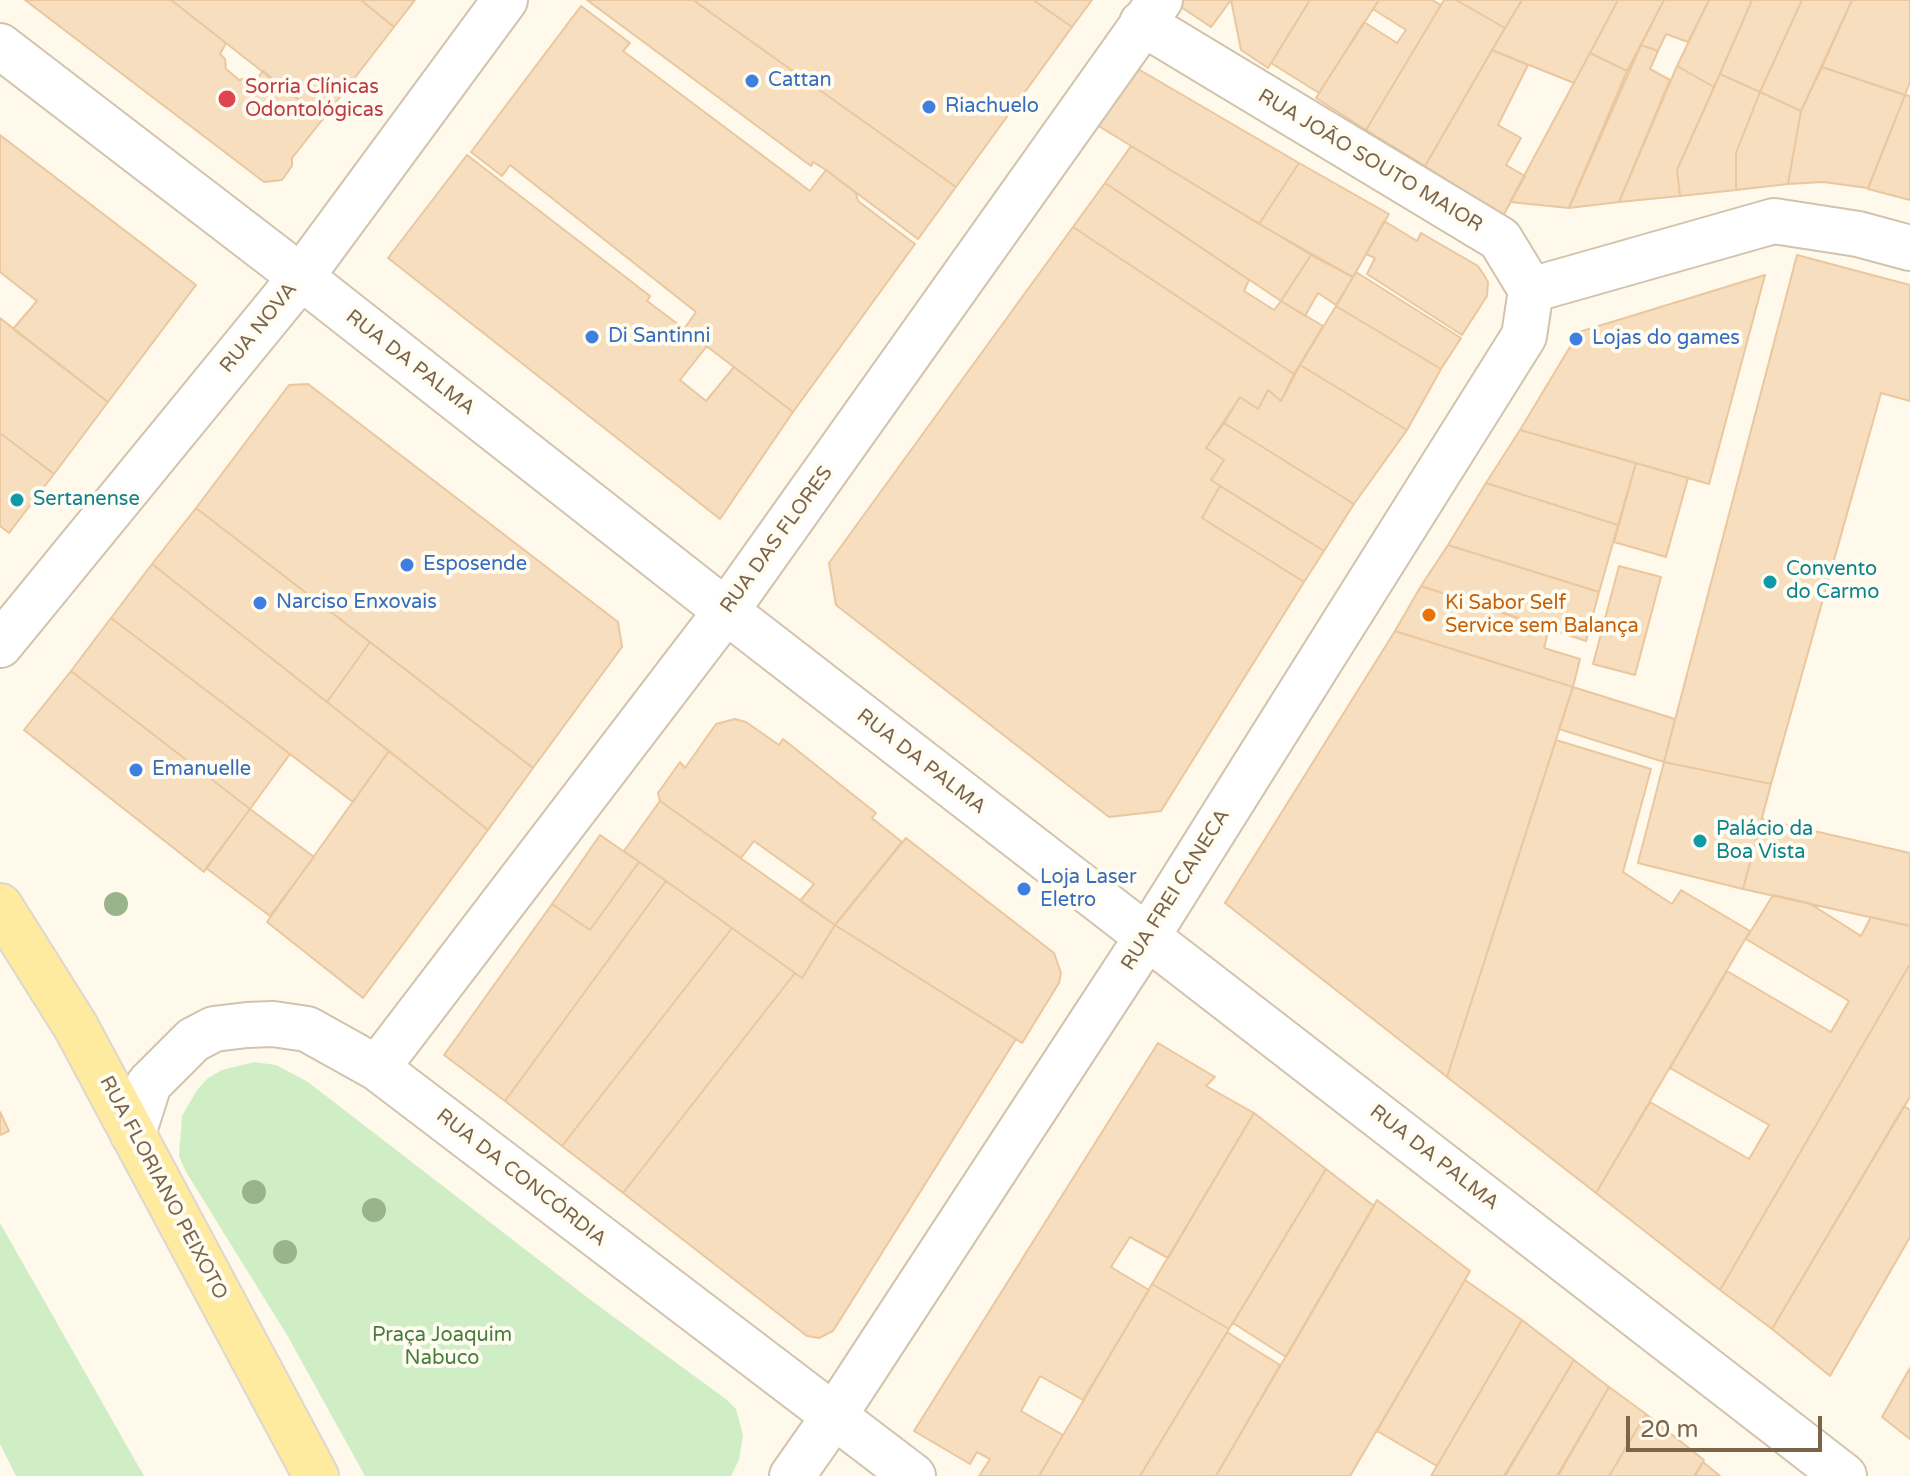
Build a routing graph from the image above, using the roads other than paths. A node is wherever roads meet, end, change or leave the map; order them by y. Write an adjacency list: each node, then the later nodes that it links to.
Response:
1 (505, 0): 5 (street, RUA NOVA)
2 (1151, 12): 6 (street, RUA JOÃO SOUTO MAIOR); 7 (street, RUA DAS FLORES)
3 (0, 46): 5 (street, RUA DA PALMA)
4 (1910, 248): 6 (street)
5 (301, 277): 7 (street, RUA DA PALMA); 8 (street, RUA NOVA)
6 (1531, 290): 10 (street, RUA FREI CANECA)
7 (726, 611): 10 (street, RUA DA PALMA); 11 (street, RUA DAS FLORES)
8 (0, 645)
9 (0, 906): 12 (main road, RUA FLORIANO PEIXOTO)
10 (1147, 937): 13 (street, RUA FREI CANECA); 17 (street, RUA DA PALMA)
11 (377, 1068): 12 (street, RUA DA CONCÓRDIA); 13 (street, RUA DA CONCÓRDIA)
12 (133, 1134): 14 (main road, RUA FLORIANO PEIXOTO)
13 (834, 1416): 15 (street, RUA FREI CANECA); 16 (street, RUA DA CONCÓRDIA)
14 (316, 1476)
15 (792, 1476)
16 (913, 1476)
17 (1844, 1476)

